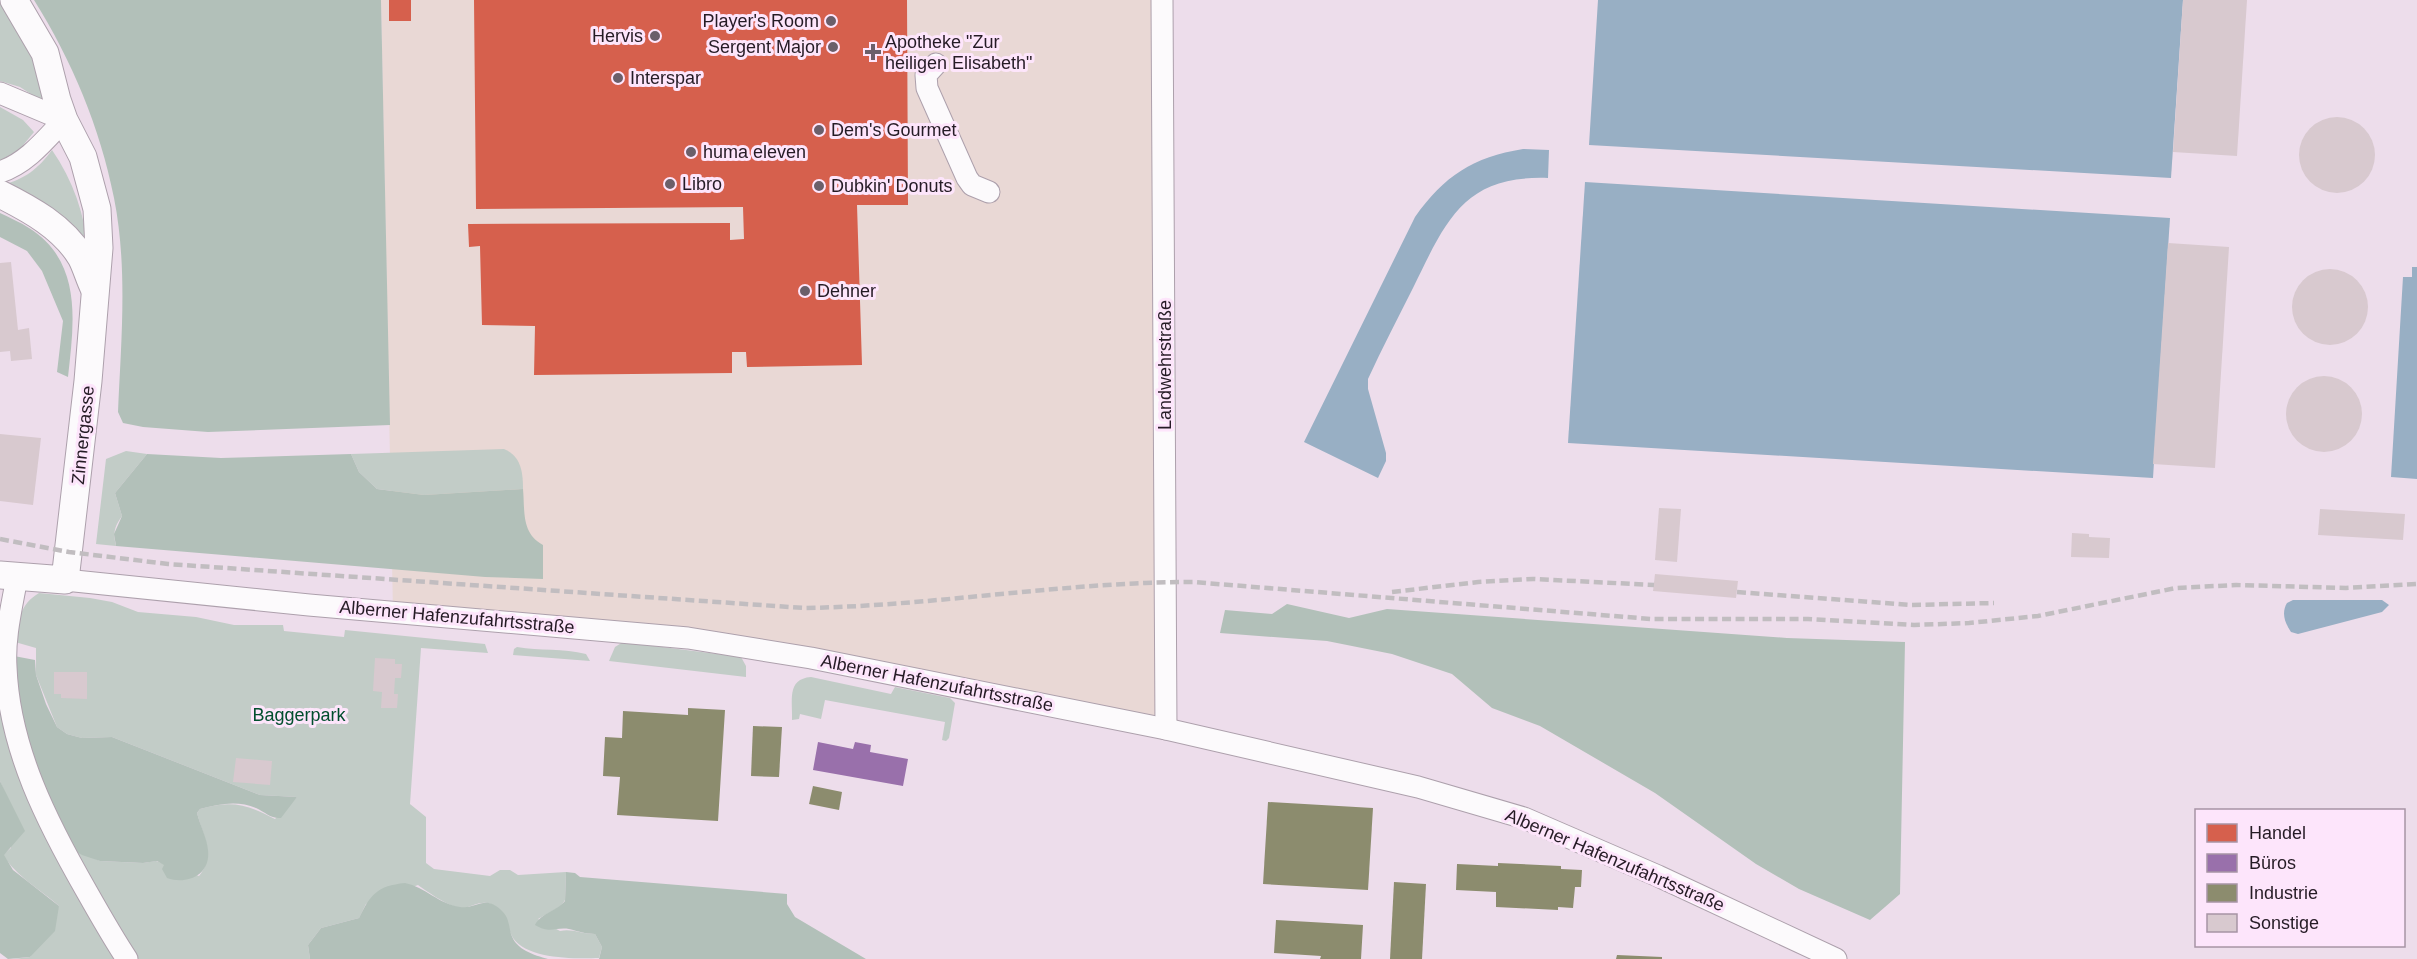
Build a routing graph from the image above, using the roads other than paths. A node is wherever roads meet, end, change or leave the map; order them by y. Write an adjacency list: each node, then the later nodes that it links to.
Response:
1 (14, 0): 5 (main road, Zinnergasse)
2 (1162, 0): 12 (street, Landwehrstraße)
3 (936, 64): 7 (street)
4 (0, 93): 5 (street)
5 (64, 120): 6 (street); 9 (main road, Zinnergasse)
6 (0, 172)
7 (989, 192)
8 (0, 194): 9 (main road, Zinnergasse)
9 (94, 289): 11 (main road, Zinnergasse)
10 (8, 576): 11 (main road, Alberner Hafenzufahrtsstraße); 13 (street)
11 (65, 580): 12 (street, Alberner Hafenzufahrtsstraße)
12 (1166, 729): 14 (street, Alberner Hafenzufahrtsstraße)
13 (127, 959)
14 (1836, 959)

